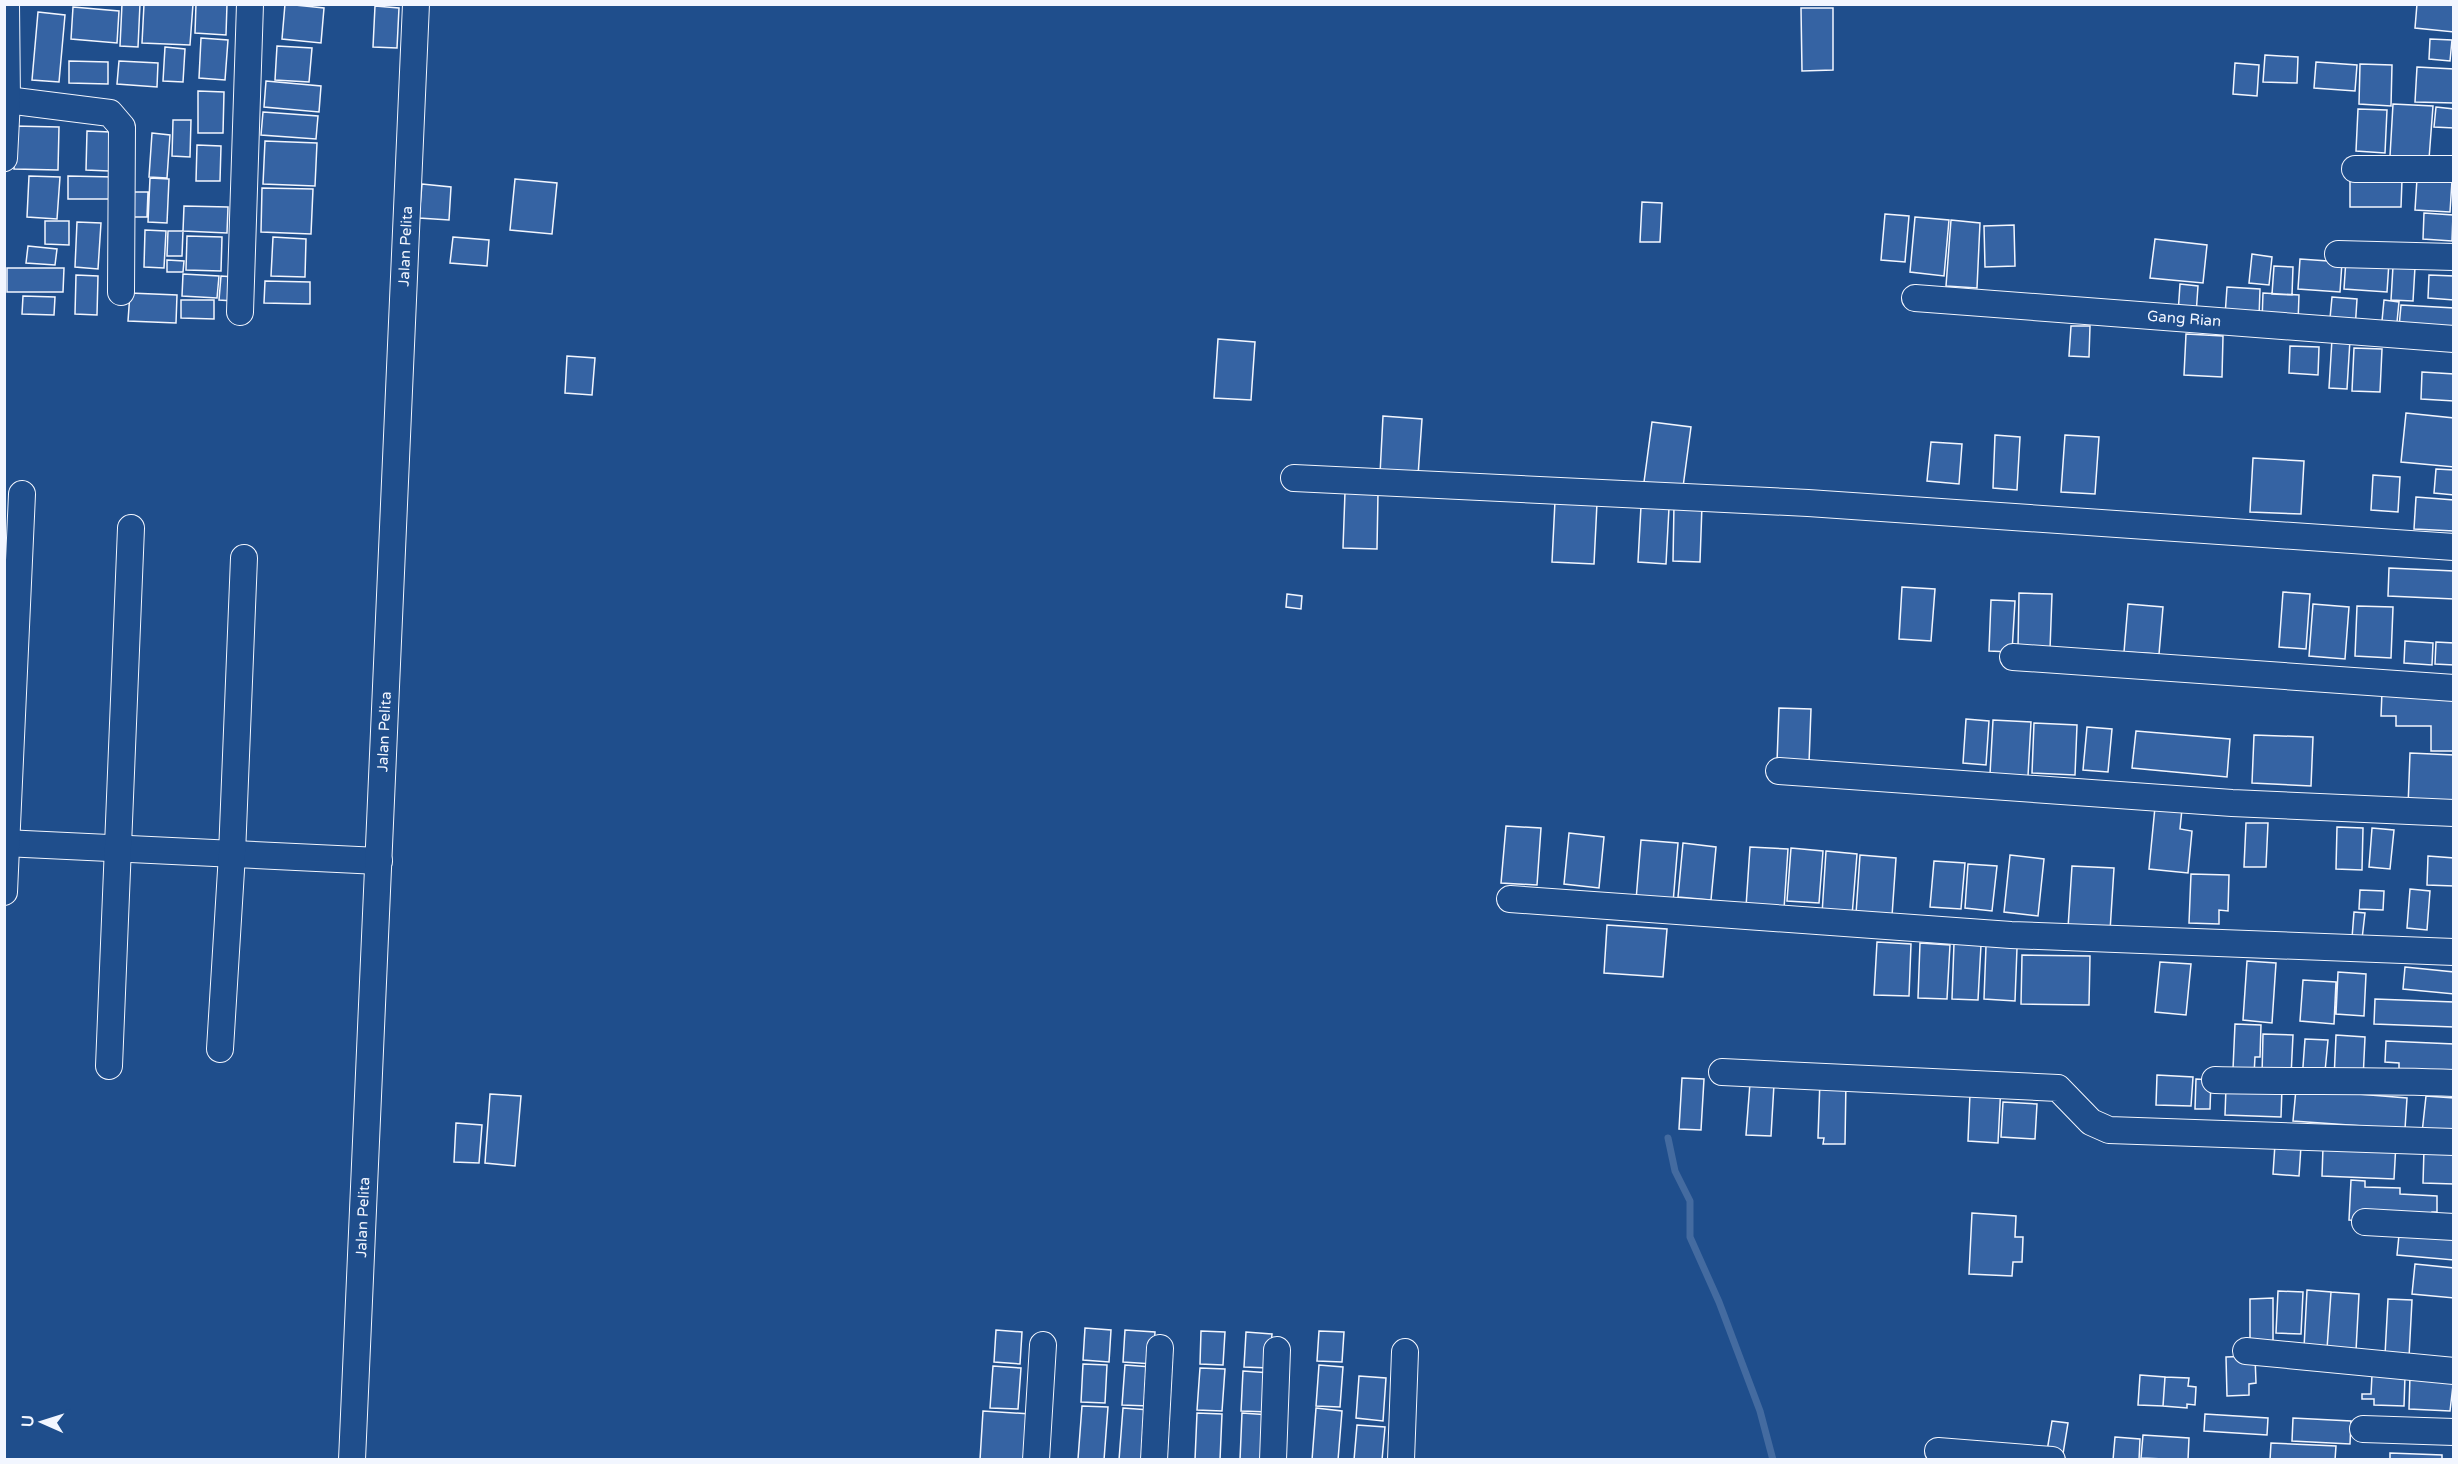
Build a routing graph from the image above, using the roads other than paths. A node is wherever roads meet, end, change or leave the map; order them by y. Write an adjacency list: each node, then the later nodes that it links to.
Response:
1 (6, 4): 4 (street)
2 (250, 4): 12 (street)
3 (416, 4): 28 (street, Jalan Pelita)
4 (7, 100): 5 (street); 10 (street)
5 (4, 158)
6 (2355, 169): 7 (street)
7 (2454, 169)
8 (2338, 254): 9 (street)
9 (2454, 256)
10 (121, 292)
11 (1915, 298): 13 (street, Gang Rian)
12 (240, 312)
13 (2454, 339)
14 (1294, 478): 17 (street)
15 (22, 494): 18 (street)
16 (131, 528): 26 (street)
17 (2454, 547)
18 (13, 548): 20 (street)
19 (244, 558): 27 (street)
20 (10, 657): 25 (street)
21 (2013, 657): 22 (street)
22 (2454, 688)
23 (1779, 771): 24 (street)
24 (2454, 813)
25 (6, 843): 26 (street); 29 (street)
26 (118, 849): 27 (street); 33 (street)
27 (232, 854): 28 (street); 32 (street)
28 (379, 861): 49 (street, Jalan Pelita)
29 (4, 892)
30 (1510, 899): 31 (street)
31 (2454, 951)
32 (219, 1049)
33 (109, 1066)
34 (1722, 1072): 37 (street)
35 (2214, 1080): 36 (street)
36 (2454, 1083)
37 (2454, 1142)
38 (2365, 1222): 39 (street)
39 (2454, 1227)
40 (1043, 1345): 50 (street)
41 (1160, 1348): 51 (street)
42 (1277, 1350): 52 (street)
43 (2246, 1351): 45 (street)
44 (1405, 1352): 53 (street)
45 (2454, 1371)
46 (2362, 1429): 47 (street)
47 (2454, 1432)
48 (1938, 1451): 54 (street)
49 (352, 1460)
50 (1036, 1460)
51 (1155, 1460)
52 (1273, 1460)
53 (1401, 1460)
54 (2052, 1460)

